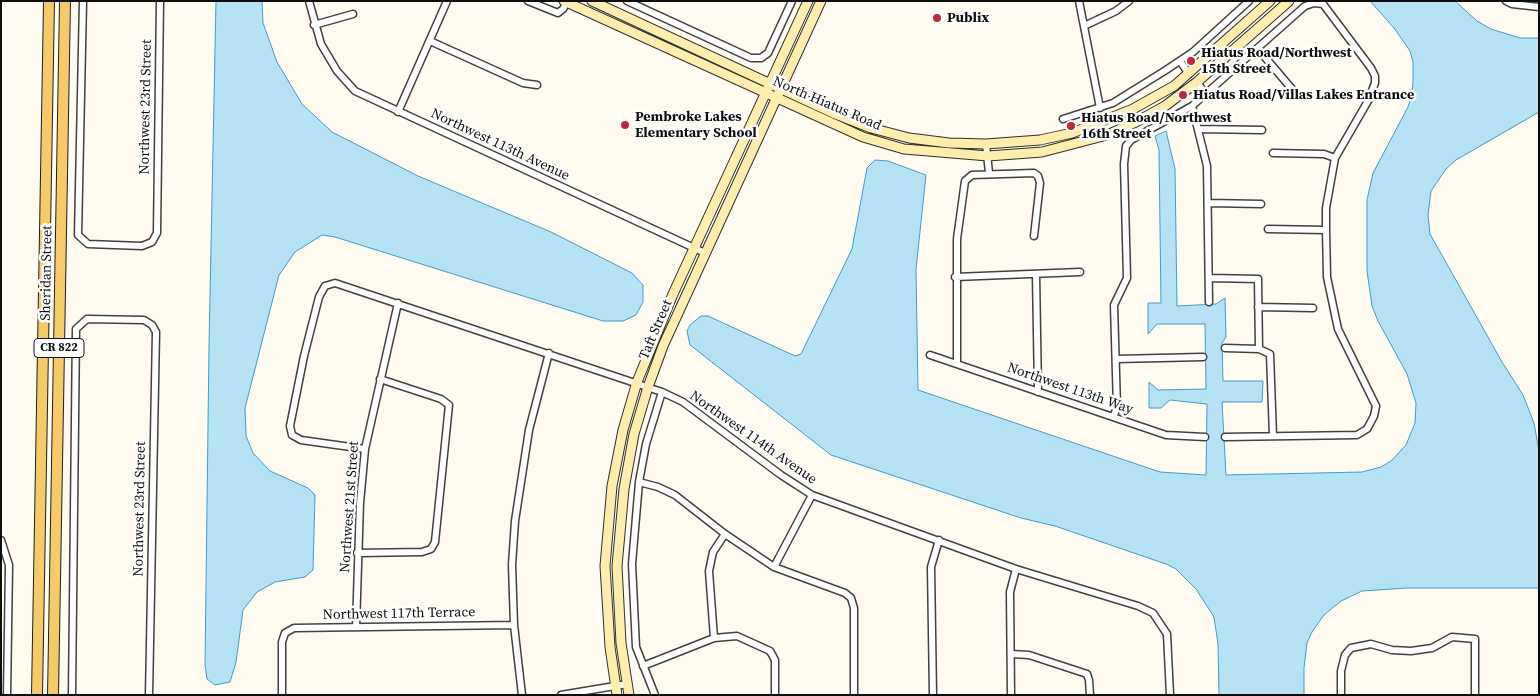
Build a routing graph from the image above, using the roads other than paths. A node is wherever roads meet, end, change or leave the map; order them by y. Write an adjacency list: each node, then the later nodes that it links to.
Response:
1 (49, 1): 102 (main road, Sheridan Street / CR 822)
2 (65, 1): 103 (main road, Sheridan Street / CR 822)
3 (83, 1): 4 (street, Northwest 23rd Street)
4 (160, 1)
5 (309, 1): 22 (street, Northwest 113th Avenue)
6 (447, 1): 24 (street)
7 (528, 1): 19 (street)
8 (592, 1): 26 (main road, North Hiatus Road)
9 (628, 1): 10 (street)
10 (792, 1)
11 (808, 1): 32 (main road, Taft Street)
12 (821, 1): 33 (main road, Taft Street)
13 (1079, 1): 23 (street)
14 (1129, 1): 23 (street)
15 (1249, 1): 28 (street)
16 (1270, 1): 29 (main road, North Hiatus Road)
17 (1289, 1): 30 (main road, North Hiatus Road)
18 (1506, 1): 20 (street)
19 (565, 2): 27 (main road, North Hiatus Road)
20 (1539, 7)
21 (353, 14): 22 (street)
22 (314, 25): 40 (street, Northwest 113th Avenue)
23 (1084, 26): 39 (street)
24 (430, 41): 31 (street); 40 (street)
25 (1258, 49): 35 (street); 36 (street); 47 (street)
26 (699, 50): 27 (main road); 32 (main road, North Hiatus Road)
27 (694, 61): 34 (main road, North Hiatus Road)
28 (1180, 61): 29 (street); 39 (street)
29 (1189, 74): 30 (main road); 44 (main road, North Hiatus Road)
30 (1197, 82): 35 (street); 46 (main road, North Hiatus Road)
31 (537, 84)
32 (771, 84): 33 (main road, North Hiatus Road); 34 (main road, Taft Street)
33 (781, 88): 37 (main road, Taft Street); 44 (main road, North Hiatus Road)
34 (766, 94): 37 (main road, North Hiatus Road); 49 (main road, Taft Street)
35 (1206, 94): 38 (street)
36 (1297, 94)
37 (776, 99): 46 (main road, North Hiatus Road); 52 (main road, Taft Street)
38 (1192, 106): 42 (street); 71 (street)
39 (1100, 108): 41 (street)
40 (398, 112): 56 (street, Northwest 113th Avenue)
41 (1063, 119)
42 (1199, 129): 43 (street); 50 (street)
43 (1262, 130)
44 (986, 144): 46 (street)
45 (1273, 153): 47 (street)
46 (988, 156): 48 (street)
47 (1335, 158): 54 (street)
48 (989, 173): 55 (street); 60 (street)
49 (716, 201): 52 (main road); 56 (main road, Taft Street)
50 (1209, 203): 51 (street); 61 (street)
51 (1261, 204)
52 (727, 206): 57 (main road, Taft Street)
53 (1268, 229): 54 (street)
54 (1326, 230): 79 (street)
55 (1034, 236)
56 (694, 248): 57 (street, Northwest 113th Avenue); 74 (main road, Taft Street)
57 (705, 254): 75 (main road, Taft Street)
58 (1080, 272): 59 (street)
59 (1036, 274): 60 (street); 77 (street)
60 (955, 277): 72 (street)
61 (1210, 278): 62 (street); 64 (street)
62 (1209, 302)
63 (398, 303): 68 (street, Northwest 114th Avenue); 73 (street, Northwest 21st Street); 82 (street, Northwest 114th Avenue)
64 (1258, 307): 65 (street); 67 (street)
65 (1313, 308)
66 (1225, 348): 67 (street)
67 (1259, 349): 79 (street)
68 (549, 353): 74 (street, Northwest 114th Avenue); 93 (street)
69 (930, 355): 72 (street, Northwest 113th Way)
70 (1203, 357): 71 (street)
71 (1116, 359): 78 (street)
72 (957, 364): 77 (street, Northwest 113th Way)
73 (380, 379): 82 (street, Northwest 21st Street); 90 (street)
74 (636, 382): 75 (street, Northwest 114th Avenue); 85 (main road, Taft Street)
75 (648, 387): 76 (street, Northwest 114th Avenue); 87 (main road, Taft Street)
76 (662, 392): 83 (street); 84 (street, Northwest 114th Avenue)
77 (1038, 392): 78 (street, Northwest 113th Way)
78 (1114, 417): 80 (street, Northwest 113th Way)
79 (1273, 436): 81 (street)
80 (1205, 437)
81 (1225, 437)
82 (365, 449): 90 (street, Northwest 21st Street)
83 (639, 482): 86 (street); 97 (street)
84 (812, 496): 89 (street, Northwest 114th Avenue); 91 (street)
85 (607, 534): 87 (main road); 99 (main road, Taft Street)
86 (725, 534): 91 (street); 95 (street)
87 (619, 535): 98 (main road, Taft Street)
88 (1, 540): 101 (street)
89 (939, 540): 92 (street, Northwest 114th Avenue); 112 (street)
90 (357, 554): 94 (street, Northwest 21st Street)
91 (774, 568): 111 (street)
92 (1016, 569): 96 (street); 115 (street, Northwest 114th Avenue)
93 (514, 625): 94 (street, Northwest 117th Terrace); 107 (street)
94 (356, 627): 106 (street, Northwest 117th Terrace)
95 (714, 638): 97 (street); 100 (street)
96 (1011, 654): 113 (street); 114 (street)
97 (643, 666): 110 (street)
98 (627, 684): 99 (street); 109 (main road, Taft Street)
99 (616, 690): 108 (street)
100 (775, 693)
101 (7, 695)
102 (37, 695)
103 (53, 695)
104 (72, 695): 105 (street, Northwest 23rd Street)
105 (149, 695)
106 (282, 695)
107 (522, 695)
108 (561, 695)
109 (629, 695)
110 (655, 695)
111 (854, 695)
112 (933, 695)
113 (1011, 695)
114 (1090, 695)
115 (1170, 695)
116 (1341, 695): 117 (street)
117 (1474, 695)

